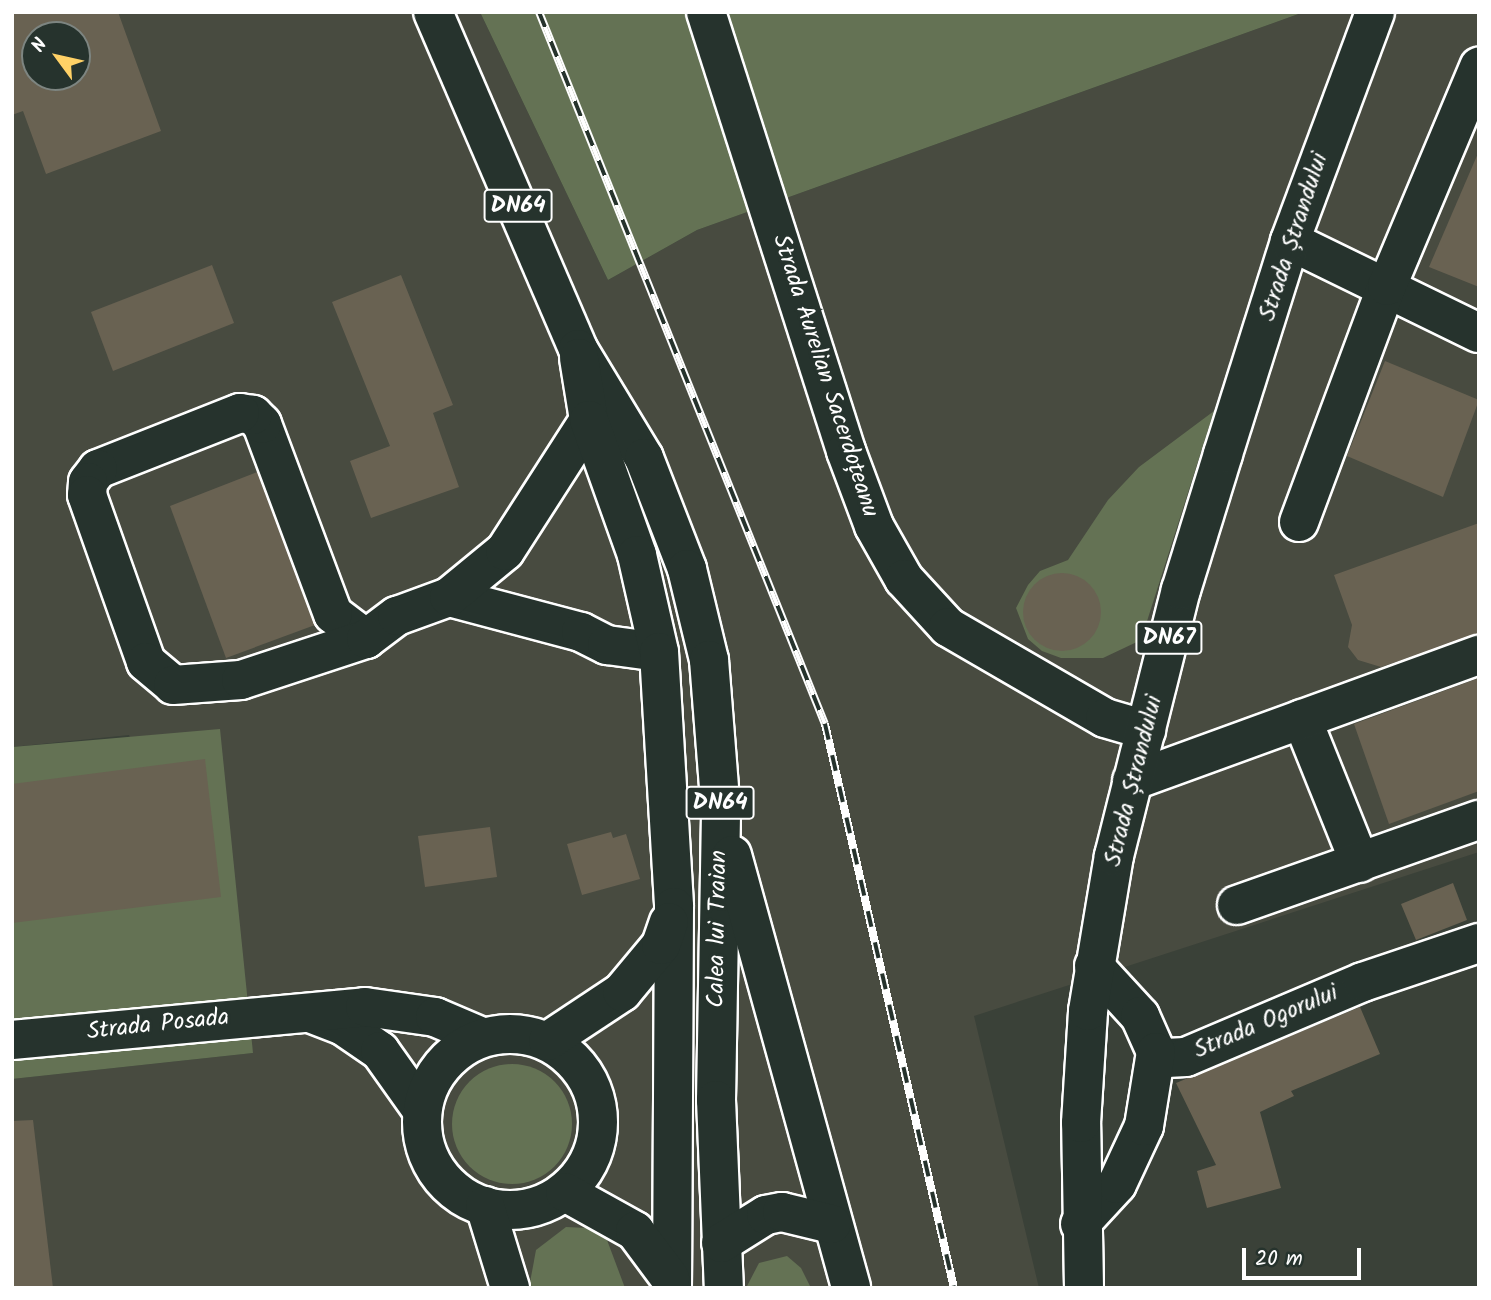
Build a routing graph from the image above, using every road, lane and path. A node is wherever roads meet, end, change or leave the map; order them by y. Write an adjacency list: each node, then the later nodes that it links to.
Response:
1 (433, 12): 8 (main road, Calea lui Traian / DN64)
2 (706, 12): 16 (main road, Strada Aurelian Sacerdoțeanu)
3 (1375, 12): 5 (main road, Strada Ștrandului / DN67)
4 (1479, 67): 6 (main road)
5 (1290, 241): 6 (main road); 16 (main road, Strada Ștrandului / DN67)
6 (1387, 286): 7 (main road); 10 (main road)
7 (1479, 333)
8 (578, 349): 9 (main road, Calea lui Traian / DN64); 18 (main road, Calea lui Traian / DN64)
9 (589, 419): 11 (main road); 13 (main road, Calea lui Traian / DN64)
10 (1298, 522)
11 (449, 597): 12 (main road); 13 (main road)
12 (366, 639): 12 (main road)
13 (659, 652): 22 (main road, Calea lui Traian / DN64)
14 (1479, 655): 15 (main road)
15 (1302, 719): 17 (main road); 20 (main road)
16 (1146, 730): 17 (main road, Strada Ștrandului / DN67)
17 (1132, 781): 24 (main road, Strada Ștrandului / DN67)
18 (721, 814): 33 (main road); 35 (main road, Calea lui Traian / DN64)
19 (1479, 820): 20 (main road)
20 (1360, 863): 21 (main road)
21 (1237, 905)
22 (674, 907): 28 (main road); 36 (main road, Calea lui Traian / DN64)
23 (1479, 943): 29 (main road, Strada Ogorului)
24 (1094, 965): 29 (main road, Strada Ogorului); 34 (main road, Strada Ștrandului / DN67)
25 (304, 1010): 26 (main road, Strada Posada); 27 (main road, Strada Posada); 30 (main road, Strada Posada)
26 (482, 1037): 28 (main road); 30 (main road)
27 (12, 1040)
28 (548, 1041): 31 (main road)
29 (1156, 1052): 34 (main road)
30 (422, 1110): 32 (main road)
31 (565, 1192): 32 (main road); 36 (main road)
32 (485, 1206): 37 (main road)
33 (832, 1224): 35 (main road); 39 (main road)
34 (1080, 1224): 40 (main road, Strada Ștrandului / DN67)
35 (721, 1243): 38 (main road, Calea lui Traian / DN64)
36 (671, 1283)
37 (510, 1288)
38 (724, 1288)
39 (851, 1288)
40 (1084, 1288)

